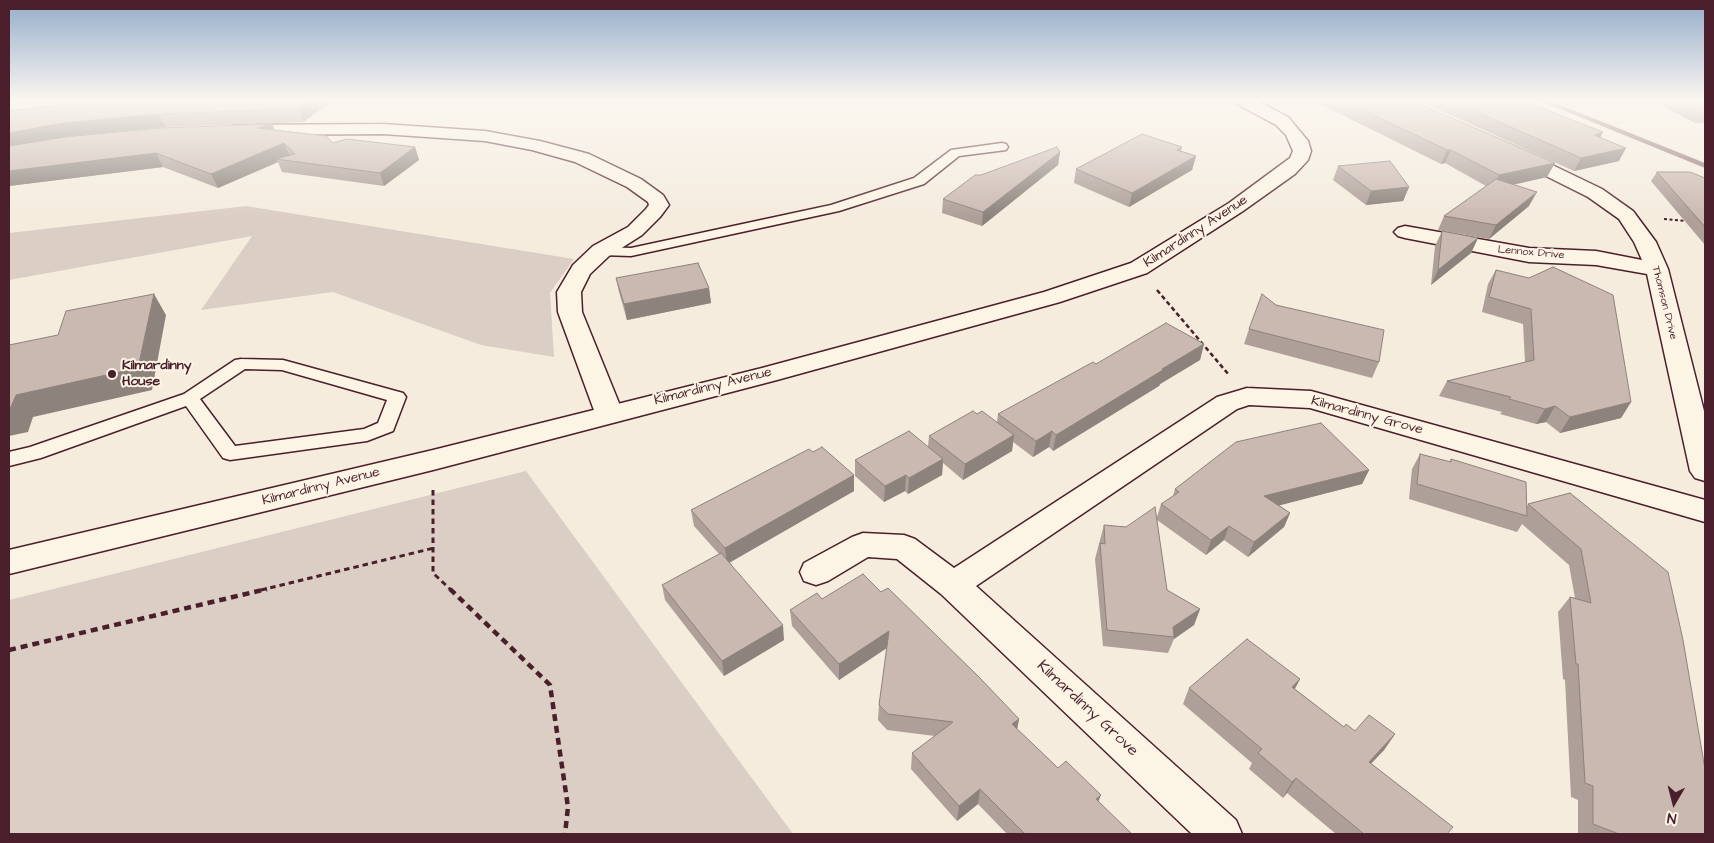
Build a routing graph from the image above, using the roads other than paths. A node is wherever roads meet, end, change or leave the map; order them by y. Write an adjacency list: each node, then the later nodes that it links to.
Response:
1 (504, 139): 6 (street)
2 (1298, 139): 9 (street, Kilmardinny Avenue)
3 (1495, 144): 7 (street, Thomson Drive)
4 (1002, 147): 6 (lane)
5 (1405, 232): 7 (street, Lennox Drive)
6 (601, 251): 9 (street)
7 (1657, 269): 11 (street, Thomson Drive)
8 (190, 398): 8 (lane); 10 (lane)
9 (609, 414): 13 (street, Kilmardinny Avenue)
10 (9, 459)
11 (1705, 471)
12 (1705, 511): 15 (street, Kilmardinny Grove)
13 (9, 562)
14 (816, 572): 15 (street, Kilmardinny Grove)
15 (953, 585): 16 (street, Kilmardinny Grove)
16 (1222, 834)

